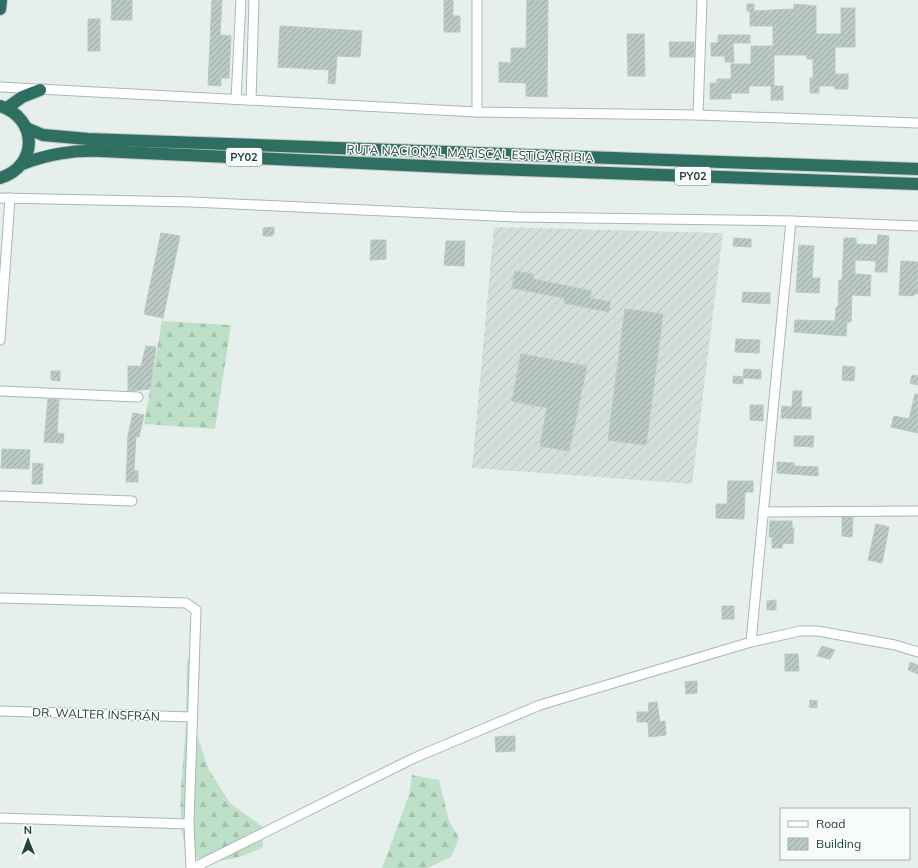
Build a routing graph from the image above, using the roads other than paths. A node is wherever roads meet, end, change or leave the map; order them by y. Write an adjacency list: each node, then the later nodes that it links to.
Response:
1 (1, 0): 6 (highway)
2 (241, 0): 9 (street)
3 (254, 0): 10 (street)
4 (477, 0): 12 (street)
5 (702, 0): 13 (street)
6 (0, 9)
7 (0, 87): 8 (street)
8 (40, 90): 9 (street); 11 (highway)
9 (236, 100): 10 (street)
10 (252, 100): 12 (street)
11 (3, 107): 15 (highway, PY02)
12 (477, 112): 13 (street)
13 (698, 115): 14 (street)
14 (918, 123)
15 (26, 128): 16 (highway); 17 (highway, RUTA NACIONAL MARISCAL ESTIGARRIBIA / PY02)
16 (22, 164): 18 (highway, PY02); 19 (highway, RUTA NACIONAL MARISCAL ESTIGARRIBIA / PY02)
17 (918, 169)
18 (0, 178)
19 (918, 184)
20 (0, 198): 21 (street)
21 (10, 198): 22 (street); 24 (street)
22 (791, 221): 23 (street); 30 (street)
23 (918, 226)
24 (0, 340)
25 (0, 391): 26 (street)
26 (138, 397)
27 (0, 496): 28 (street)
28 (132, 501)
29 (918, 510): 30 (street)
30 (763, 512): 32 (street)
31 (0, 598): 35 (street)
32 (751, 642): 33 (street); 38 (street)
33 (918, 652)
34 (0, 711): 35 (street, DR. WALTER INSFRÁN)
35 (192, 717): 37 (street)
36 (0, 818): 37 (street)
37 (189, 824): 38 (street)
38 (192, 868)

